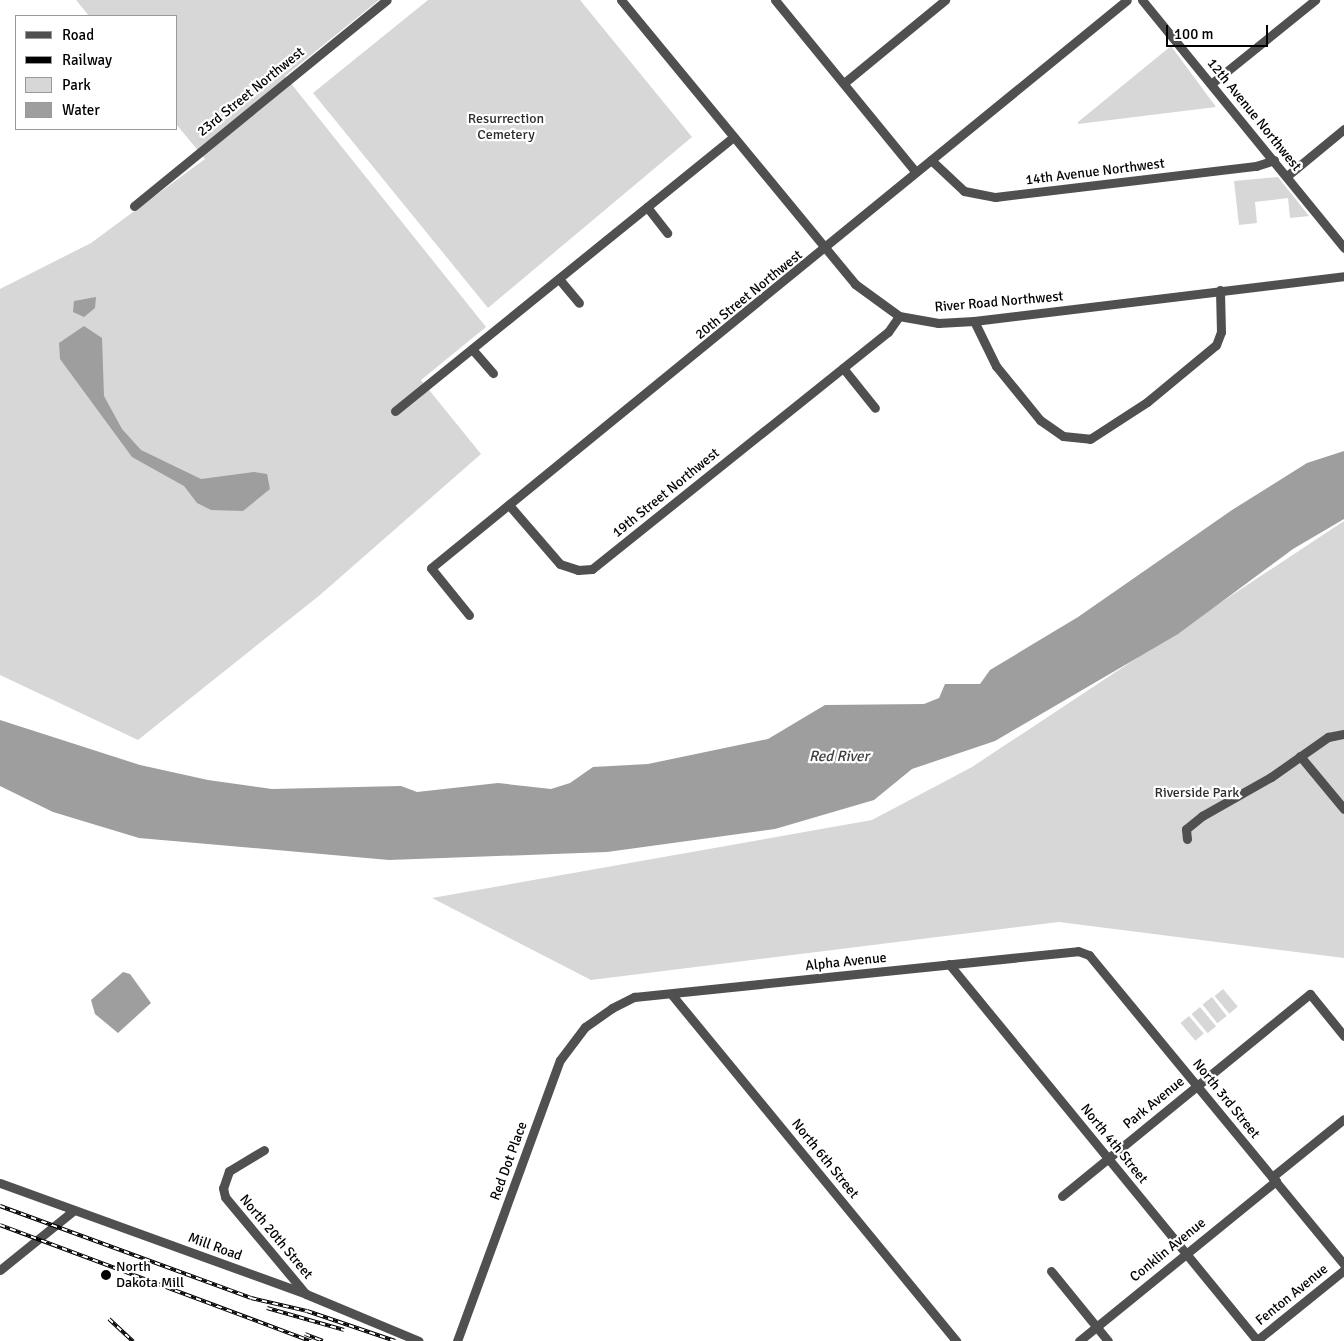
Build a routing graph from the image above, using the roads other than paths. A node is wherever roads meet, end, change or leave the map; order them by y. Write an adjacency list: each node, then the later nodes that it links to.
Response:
1 (386, 0): 16 (street, 23rd Street Northwest)
2 (620, 0): 11 (street, River Road Northwest)
3 (775, 0): 8 (street)
4 (945, 0): 8 (street)
5 (1127, 0): 12 (street, 20th Street Northwest)
6 (1142, 0): 9 (street, 12th Avenue Northwest)
7 (1315, 0): 9 (street)
8 (844, 83): 14 (street)
9 (1211, 84): 13 (street, 12th Avenue Northwest)
10 (1344, 129): 15 (street)
11 (733, 137): 17 (street); 19 (street, River Road Northwest)
12 (930, 160): 13 (street, 14th Avenue Northwest); 14 (street, 20th Street Northwest)
13 (1274, 160): 15 (street, 12th Avenue Northwest)
14 (916, 172): 19 (street, 20th Street Northwest)
15 (1287, 176): 20 (street, 12th Avenue Northwest)
16 (134, 206)
17 (647, 207): 18 (street); 22 (street)
18 (667, 233)
19 (826, 248): 25 (street, River Road Northwest); 32 (street, 20th Street Northwest)
20 (1344, 248)
21 (1344, 276): 23 (street, River Road Northwest)
22 (559, 279): 24 (street); 27 (street)
23 (1220, 290): 26 (street, River Road Northwest); 26 (street)
24 (579, 303)
25 (899, 316): 26 (street, River Road Northwest); 28 (street, 19th Street Northwest)
26 (974, 321)
27 (472, 349): 29 (street); 31 (street)
28 (843, 368): 30 (street); 32 (street, 19th Street Northwest)
29 (493, 373)
30 (876, 408)
31 (395, 411)
32 (509, 505): 33 (street, 20th Street Northwest)
33 (469, 616)
34 (1344, 734): 35 (street)
35 (1300, 756): 36 (street); 37 (street)
36 (1344, 809)
37 (1187, 839)
38 (1085, 952): 39 (street, Alpha Avenue); 43 (street, North 3rd Street)
39 (949, 964): 40 (street, Alpha Avenue); 46 (street, North 4th Street)
40 (672, 995): 41 (street, Alpha Avenue); 60 (street, North 6th Street)
41 (612, 1008): 59 (street, Red Dot Place)
42 (1344, 1036): 43 (street, Park Avenue)
43 (1197, 1086): 46 (street, Park Avenue); 47 (street, North 3rd Street)
44 (1344, 1119): 47 (street, Conklin Avenue)
45 (264, 1150): 56 (street, North 20th Street)
46 (1109, 1158): 49 (street, Park Avenue); 51 (street, North 4th Street)
47 (1274, 1179): 51 (street, Conklin Avenue); 52 (street, North 3rd Street)
48 (0, 1183): 50 (street, Mill Road)
49 (1062, 1196)
50 (74, 1210): 53 (street); 56 (street, Mill Road)
51 (1186, 1254): 57 (street, Conklin Avenue); 63 (street, North 4th Street)
52 (1344, 1264)
53 (0, 1270)
54 (1344, 1270): 63 (street, Fenton Avenue)
55 (1051, 1271): 57 (street)
56 (306, 1294): 58 (street, Mill Road)
57 (1096, 1327): 61 (street, Conklin Avenue); 62 (street)
58 (420, 1341)
59 (457, 1341)
60 (956, 1341)
61 (1079, 1341)
62 (1108, 1341)
63 (1257, 1341)

